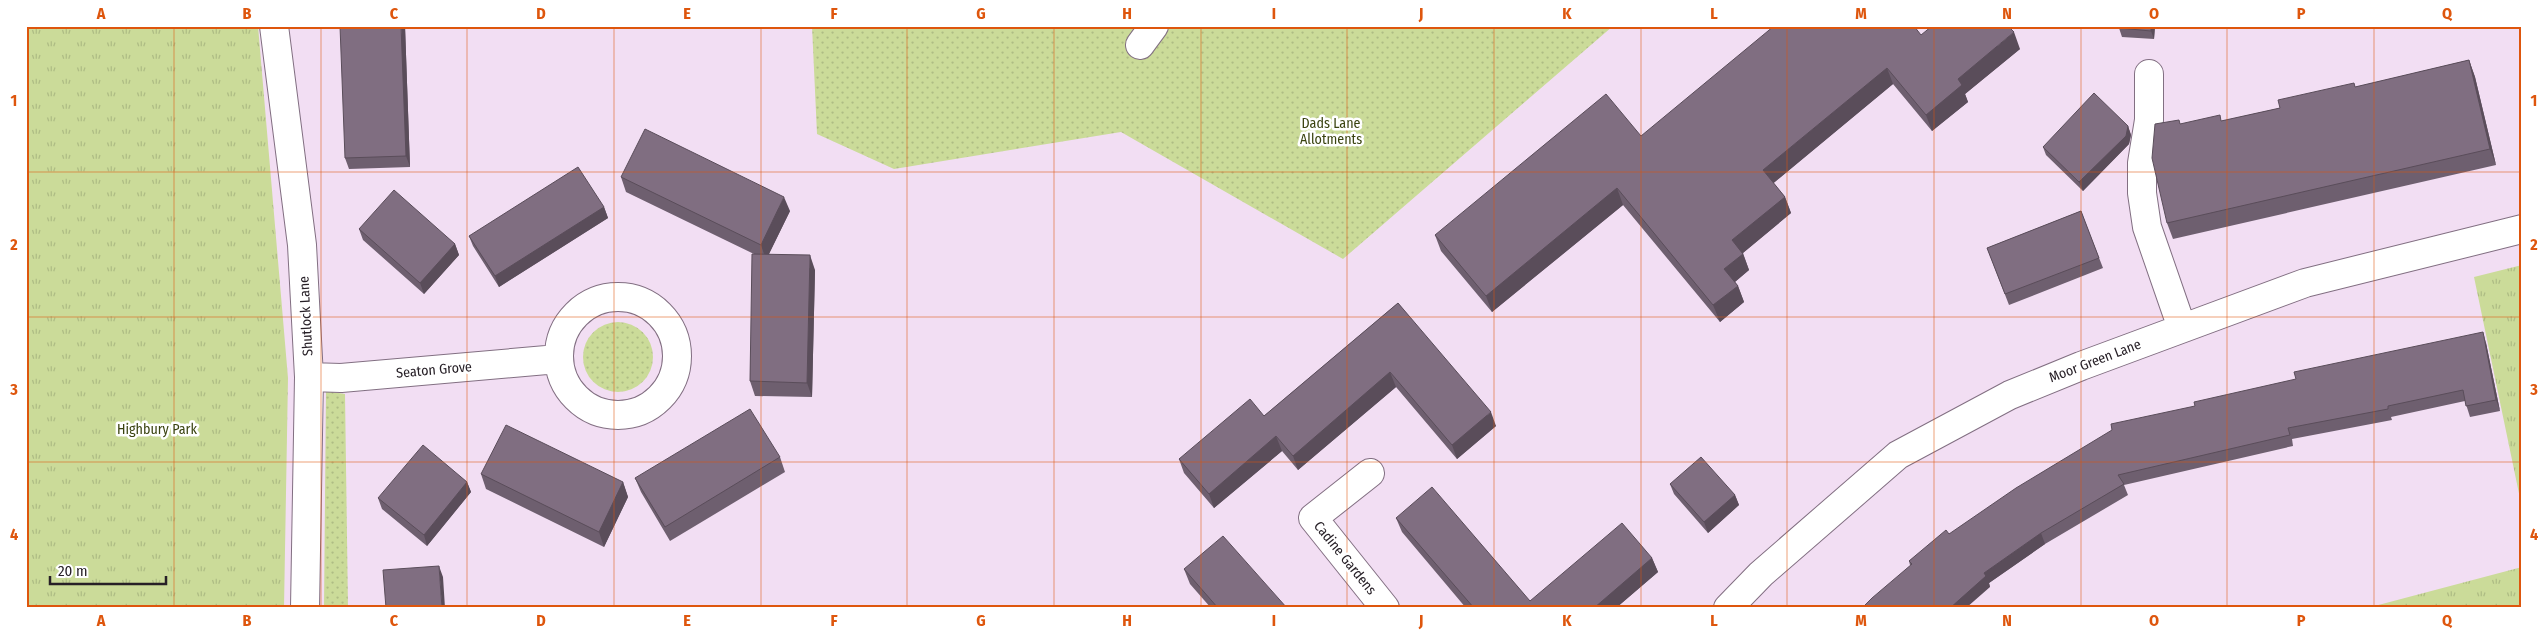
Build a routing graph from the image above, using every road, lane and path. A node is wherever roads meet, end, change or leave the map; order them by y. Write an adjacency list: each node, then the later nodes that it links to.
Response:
1 (274, 26): 6 (street, Shutlock Lane)
2 (2149, 74): 4 (street)
3 (2522, 229): 4 (street, Moor Green Lane)
4 (2182, 328): 10 (street, Moor Green Lane)
5 (558, 359): 5 (street); 6 (street, Seaton Grove)
6 (309, 377): 8 (street, Shutlock Lane)
7 (1370, 473): 9 (street, Cadine Gardens)
8 (304, 608)
9 (1385, 608)
10 (1728, 608)

